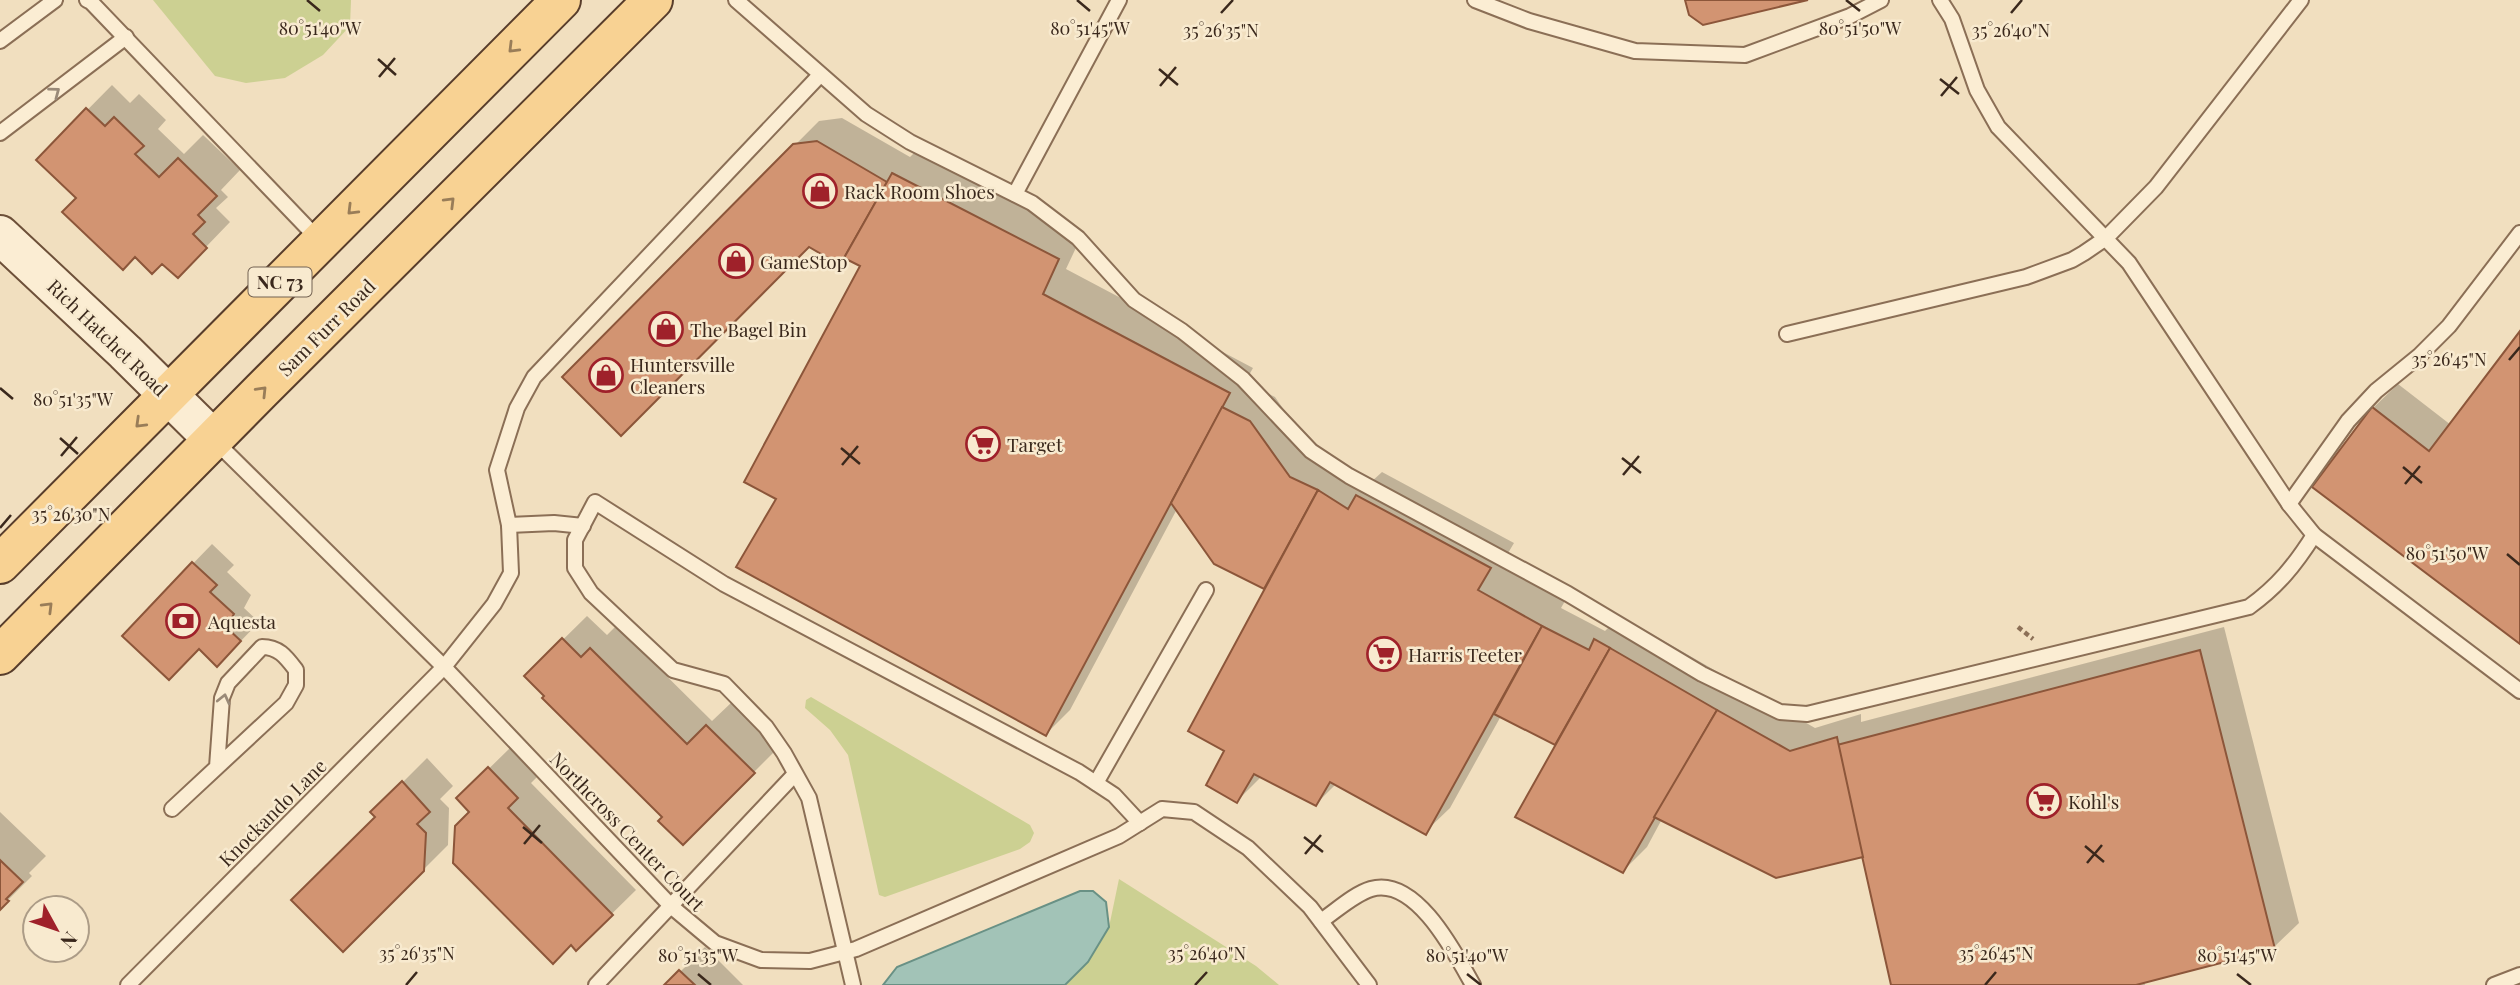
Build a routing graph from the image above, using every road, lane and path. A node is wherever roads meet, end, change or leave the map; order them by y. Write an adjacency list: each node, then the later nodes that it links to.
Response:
1 (55, 0): 12 (lane)
2 (87, 0): 11 (lane)
3 (561, 0): 19 (main road, NC 73, one-way to 19)
4 (653, 0): 22 (main road, Sam Furr Road, one-way to 4)
5 (736, 0): 13 (lane)
6 (1119, 0): 15 (lane)
7 (1475, 0): 8 (lane)
8 (1881, 0)
9 (1940, 0): 18 (lane)
10 (2301, 0): 18 (lane)
11 (127, 37): 14 (lane, one-way to 11); 19 (lane)
12 (0, 41)
13 (820, 75): 15 (lane); 24 (lane, Knockando Lane)
14 (0, 133)
15 (1015, 194): 26 (lane)
16 (2520, 233): 23 (lane)
17 (0, 235): 21 (street, Rich Hatchet Road)
18 (2106, 238): 20 (lane); 23 (lane)
19 (320, 242): 21 (main road, NC 73)
20 (1787, 334)
21 (169, 396): 22 (street, Rich Hatchet Road); 27 (main road, NC 73, one-way to 27)
22 (214, 440): 29 (main road, Sam Furr Road, one-way to 22); 30 (lane, Northcross Center Court)
23 (2289, 504): 26 (lane)
24 (509, 525): 25 (lane); 30 (lane, Knockando Lane)
25 (583, 526): 33 (lane); 34 (lane)
26 (2314, 536): 31 (lane)
27 (0, 564)
28 (1206, 590): 34 (lane)
29 (0, 655)
30 (444, 667): 37 (lane, Northcross Center Court); 41 (lane, Knockando Lane)
31 (2520, 691)
32 (217, 767): 32 (lane, one-way to 32); 35 (lane)
33 (795, 774): 37 (lane); 39 (lane)
34 (1096, 783): 36 (lane)
35 (172, 809)
36 (1140, 823): 38 (lane, Northcross Center Court); 39 (lane, Northcross Center Court)
37 (672, 907): 39 (lane, Northcross Center Court); 42 (lane)
38 (1321, 921): 44 (lane, Northcross Center Court); 45 (lane)
39 (845, 951): 43 (lane)
40 (2520, 975): 46 (lane)
41 (128, 985)
42 (596, 985)
43 (853, 985)
44 (1369, 985)
45 (1473, 985)
46 (2494, 985)

